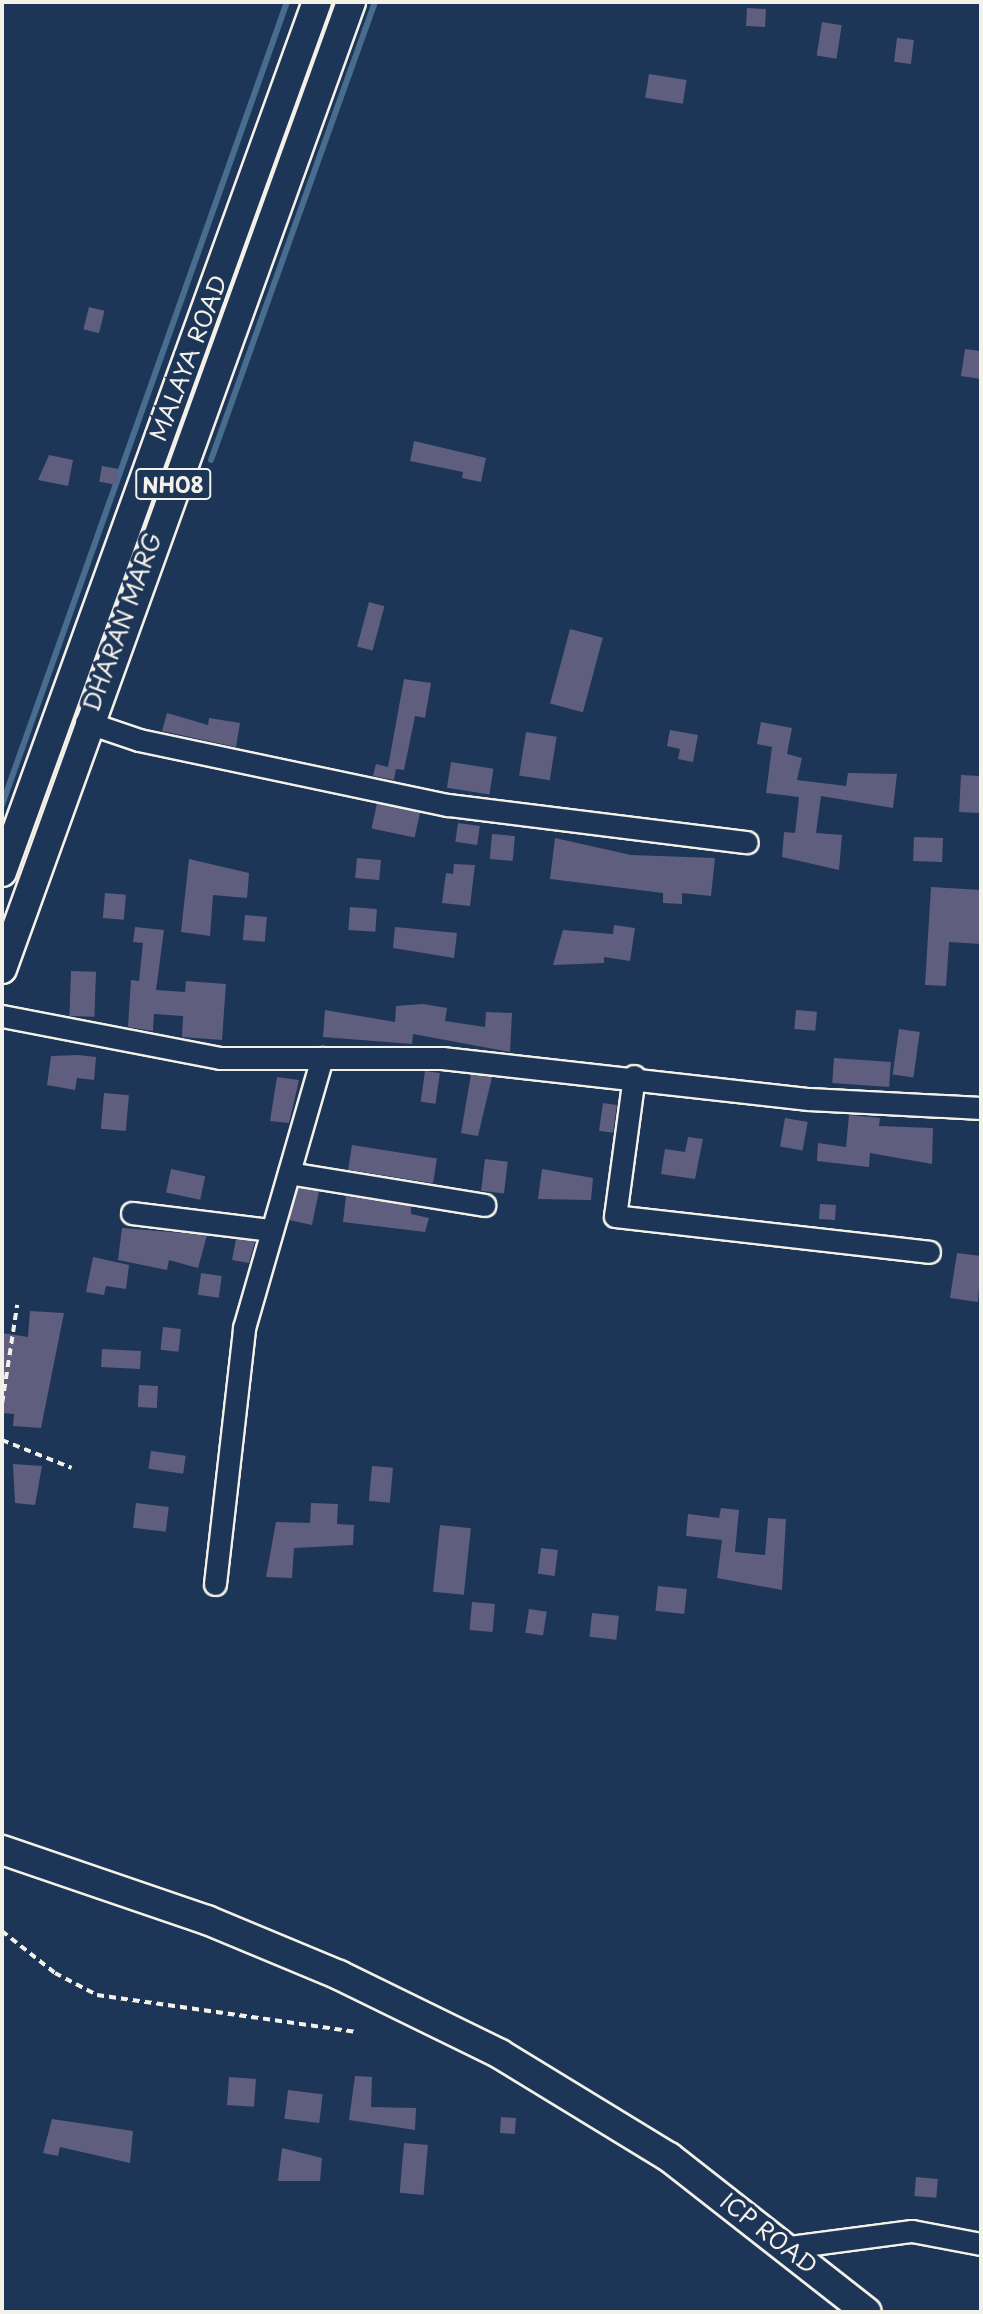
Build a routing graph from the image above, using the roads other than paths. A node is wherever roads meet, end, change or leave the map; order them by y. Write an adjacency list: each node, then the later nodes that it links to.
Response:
1 (317, 2): 5 (main road, MALAYA ROAD / NH08)
2 (351, 2): 3 (main road, DHARAN MARG / NH08)
3 (86, 722): 4 (street); 6 (main road, DHARAN MARG / NH08)
4 (747, 842)
5 (5, 856): 6 (street)
6 (44, 858): 7 (main road, DHARAN MARG / NH08)
7 (2, 969)
8 (2, 1017): 9 (street)
9 (322, 1058): 10 (street); 12 (street)
10 (634, 1076): 11 (street); 16 (street)
11 (981, 1108)
12 (289, 1173): 13 (street); 15 (street)
13 (484, 1205)
14 (132, 1213): 15 (street)
15 (271, 1230): 17 (street)
16 (929, 1252)
17 (215, 1584)
18 (2, 1850): 20 (main road, ICP ROAD)
19 (981, 2244): 20 (street)
20 (790, 2247): 21 (main road, ICP ROAD)
21 (867, 2312)

